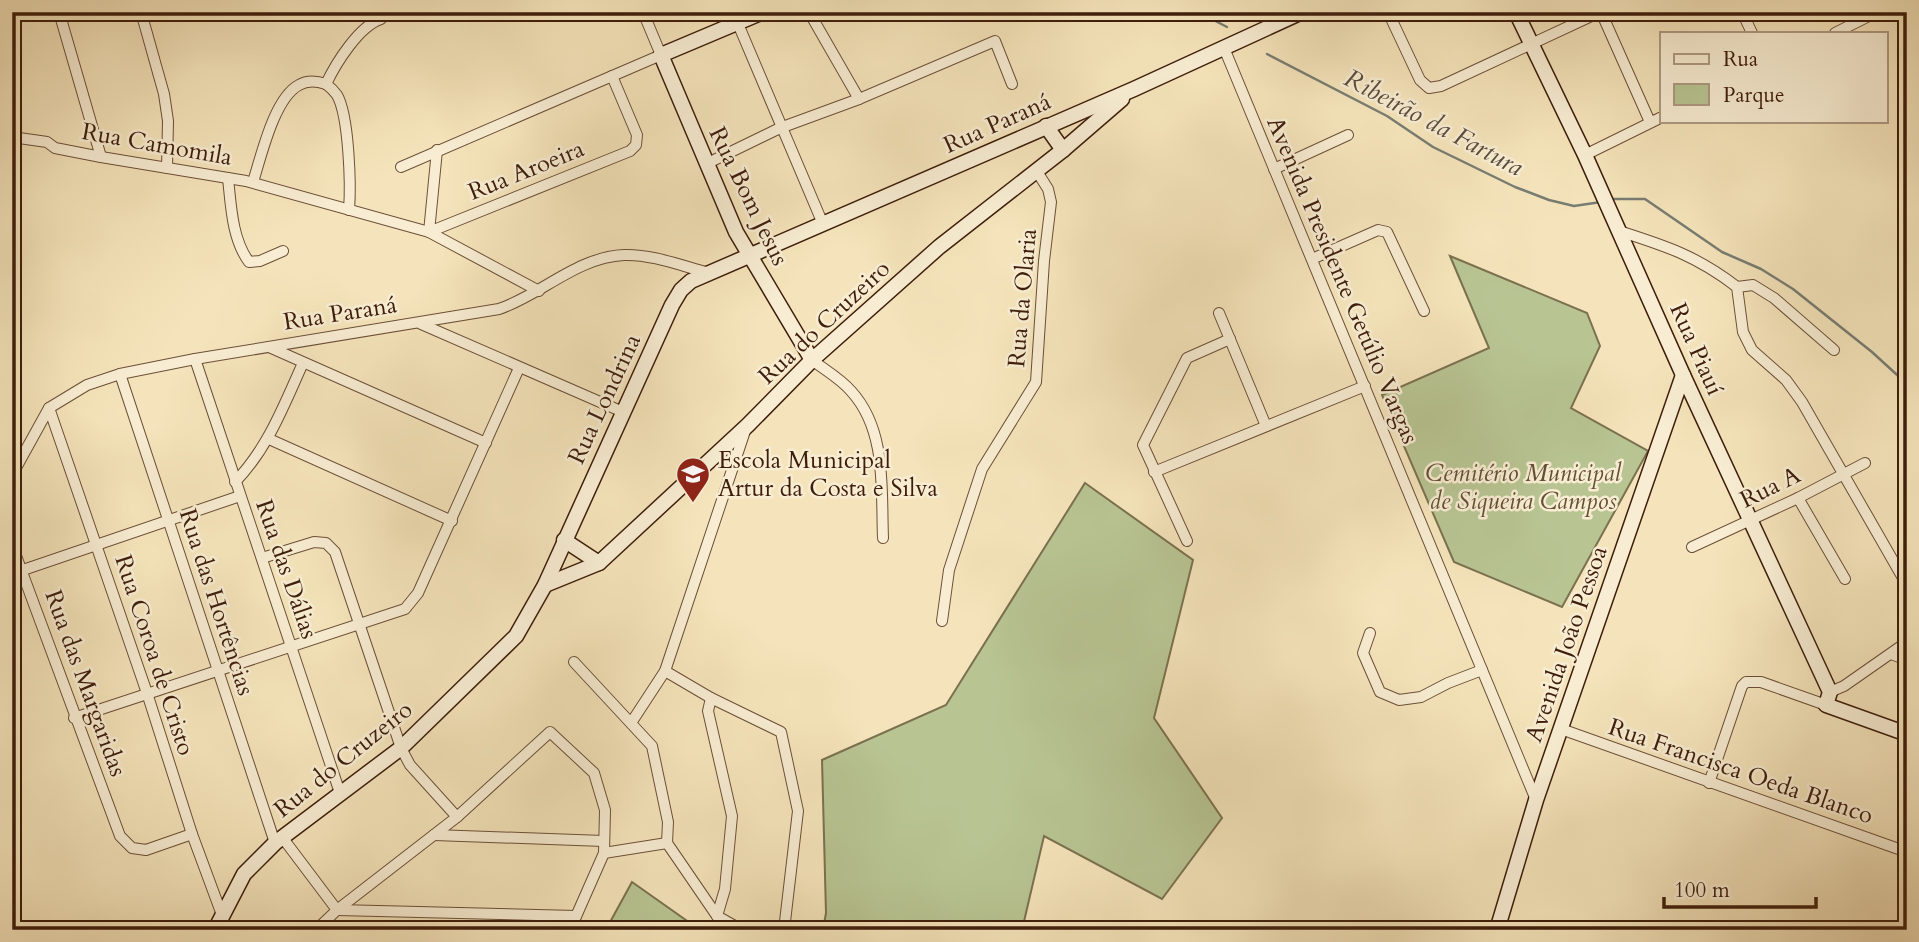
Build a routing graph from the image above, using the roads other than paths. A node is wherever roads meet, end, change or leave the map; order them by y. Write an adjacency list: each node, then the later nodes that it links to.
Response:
1 (75, 12): 12 (street)
2 (141, 12): 38 (street)
3 (643, 12): 21 (street, Rua Bom Jesus)
4 (763, 12): 14 (street)
5 (809, 12): 26 (street)
6 (1388, 12): 19 (street)
7 (1516, 12): 19 (street, Rua Piauí)
8 (1600, 12): 19 (street); 28 (street)
9 (1742, 12): 17 (street)
10 (1877, 12): 18 (street)
11 (1899, 12): 16 (street)
12 (60, 14): 36 (street)
13 (1293, 14): 20 (street, Rua Paraná)
14 (735, 17): 21 (street); 30 (street)
15 (381, 19): 23 (street)
16 (1907, 30)
17 (1752, 32)
18 (1837, 32)
19 (1531, 46): 35 (street, Rua Piauí)
20 (1224, 48): 25 (street, Rua Paraná); 40 (street, Avenida Presidente Getúlio Vargas)
21 (661, 55): 22 (street); 37 (street, Rua Bom Jesus)
22 (612, 76): 33 (street); 47 (street, Rua Aroeira)
23 (326, 84): 43 (street, Rua Camomila); 44 (street)
24 (1012, 84): 26 (street)
25 (1134, 89): 29 (street, Rua Paraná); 34 (street, Rua do Cruzeiro)
26 (859, 99): 30 (street)
27 (1660, 118): 28 (street)
28 (1650, 122): 35 (street)
29 (1046, 126): 34 (street); 45 (street, Rua Paraná)
30 (780, 128): 37 (street); 45 (street)
31 (1348, 135): 40 (street)
32 (12, 137): 36 (street, Rua Camomila)
33 (437, 150): 39 (street); 47 (street)
34 (1063, 150): 41 (street, Rua do Cruzeiro)
35 (1585, 155): 46 (street, Rua Piauí)
36 (101, 157): 38 (street, Rua Camomila)
37 (706, 164): 49 (street, Rua Bom Jesus)
38 (167, 167): 42 (street, Rua Camomila)
39 (401, 167)
40 (1274, 169): 50 (street, Avenida Presidente Getúlio Vargas)
41 (1036, 170): 62 (street, Rua do Cruzeiro); 96 (street, Rua da Olaria)
42 (228, 178): 43 (street, Rua Camomila); 48 (street)
43 (253, 182): 44 (street, Rua Camomila)
44 (349, 210): 47 (street, Rua Camomila)
45 (823, 224): 49 (street, Rua Paraná)
46 (1619, 230): 53 (street); 66 (street, Rua Piauí)
47 (429, 232): 54 (street, Rua Camomila)
48 (283, 251)
49 (750, 256): 51 (street, Rua Paraná); 62 (street, Rua Bom Jesus)
50 (1312, 259): 55 (street); 67 (street, Avenida Presidente Getúlio Vargas)
51 (709, 273): 52 (street, Rua Paraná); 54 (street, Rua Paraná)
52 (691, 281): 69 (street, Rua Londrina)
53 (1737, 286): 60 (street); 76 (street)
54 (539, 291): 57 (street, Rua Paraná)
55 (1424, 311)
56 (1220, 313): 58 (street)
57 (420, 323): 59 (street, Rua Paraná); 64 (street)
58 (1230, 339): 71 (street); 75 (street)
59 (270, 347): 61 (street, Rua Paraná); 63 (street)
60 (1834, 350)
61 (195, 359): 65 (street, Rua Paraná); 78 (street, Rua das Dálias)
62 (812, 360): 70 (street, Rua do Cruzeiro); 84 (street, Rua Bom Jesus)
63 (303, 363): 72 (street); 73 (street)
64 (519, 368): 69 (street); 73 (street)
65 (120, 374): 68 (street, Rua Paraná); 82 (street, Rua das Hortências)
66 (1683, 375): 81 (street, Rua Piauí); 113 (street, Avenida João Pessoa)
67 (1365, 386): 71 (street); 106 (street, Avenida Presidente Getúlio Vargas)
68 (49, 408): 77 (street); 88 (street, Rua Coroa de Cristo)
69 (623, 412): 85 (street, Rua Londrina)
70 (748, 425): 91 (street, Rua do Cruzeiro); 107 (street)
71 (1266, 426): 75 (street)
72 (269, 439): 78 (street); 83 (street)
73 (486, 443): 83 (street)
74 (1865, 463): 76 (street, Rua A)
75 (1154, 472): 86 (street)
76 (1844, 473): 80 (street, Rua A); 95 (street)
77 (12, 475)
78 (235, 482): 79 (street, Rua das Dálias)
79 (240, 496): 82 (street); 90 (street, Rua das Dálias)
80 (1798, 498): 81 (street, Rua A); 93 (street)
81 (1751, 519): 89 (street, Rua A); 110 (street, Rua Piauí)
82 (168, 521): 88 (street); 105 (street, Rua das Hortências)
83 (452, 521): 97 (street)
84 (883, 538)
85 (564, 540): 91 (street); 94 (street, Rua Londrina)
86 (1187, 541)
87 (12, 545): 92 (street, Rua das Margaridas)
88 (96, 545): 92 (street); 108 (street, Rua Coroa de Cristo)
89 (1692, 547)
90 (262, 558): 97 (street); 101 (street, Rua das Dálias)
91 (599, 563): 94 (street, Rua do Cruzeiro)
92 (23, 570): 111 (street, Rua das Margaridas)
93 (1845, 579)
94 (545, 585): 99 (street, Rua Londrina)
95 (1907, 585)
96 (942, 621)
97 (360, 623): 101 (street); 115 (street)
98 (1370, 633): 106 (street)
99 (516, 636): 115 (street, Rua do Cruzeiro)
100 (1907, 642): 102 (street)
101 (291, 645): 105 (street); 117 (street, Rua das Dálias)
102 (1891, 654): 103 (street); 110 (street)
103 (1907, 660)
104 (574, 662): 112 (street)
105 (218, 670): 108 (street); 122 (street, Rua das Hortências)
106 (1482, 670): 118 (street, Avenida Presidente Getúlio Vargas)
107 (665, 671): 109 (street); 112 (street)
108 (147, 693): 111 (street); 120 (street, Rua Coroa de Cristo)
109 (711, 698): 130 (street); 135 (street)
110 (1828, 698): 114 (street); 116 (street)
111 (74, 718): 120 (street, Rua das Margaridas)
112 (631, 723): 124 (street)
113 (1561, 730): 116 (street, Rua Francisca Oeda Blanco); 118 (street, Avenida João Pessoa)
114 (1907, 734)
115 (401, 748): 117 (street, Rua do Cruzeiro); 119 (street)
116 (1709, 783): 125 (street, Rua Francisca Oeda Blanco)
117 (340, 793): 122 (street, Rua do Cruzeiro)
118 (1536, 800): 136 (street, Avenida João Pessoa)
119 (457, 817): 121 (street); 123 (street)
120 (192, 834): 128 (street, Rua Coroa de Cristo)
121 (434, 835): 123 (street); 127 (street)
122 (278, 840): 127 (street, Rua das Hortências); 128 (street, Rua do Cruzeiro)
123 (604, 841): 126 (street)
124 (667, 843): 126 (street); 130 (street)
125 (1907, 852)
126 (604, 853): 129 (street)
127 (337, 910): 129 (street); 132 (street)
128 (222, 915): 131 (street, Rua do Cruzeiro)
129 (576, 916): 133 (street)
130 (717, 916): 134 (street)
131 (215, 930)
132 (316, 930)
133 (570, 930)
134 (742, 930)
135 (784, 930)
136 (1497, 930)

